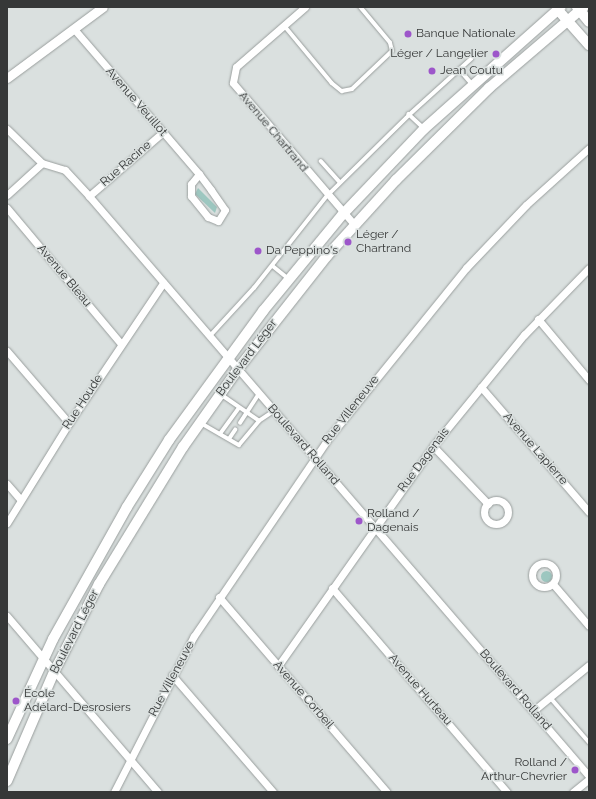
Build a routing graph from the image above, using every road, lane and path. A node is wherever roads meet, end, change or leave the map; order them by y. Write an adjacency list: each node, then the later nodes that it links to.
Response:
1 (103, 7): 9 (street)
2 (305, 7): 8 (street, Avenue Chartrand)
3 (360, 7): 8 (lane)
4 (559, 8): 6 (main road); 14 (main road, Boulevard Léger)
5 (580, 8): 6 (main road, Boulevard Léger); 7 (main road)
6 (568, 21): 10 (main road); 15 (main road, Boulevard Léger)
7 (589, 22)
8 (284, 25): 27 (street, Avenue Chartrand)
9 (74, 29): 13 (street); 19 (street, Avenue Veuillot)
10 (589, 45)
11 (471, 59): 12 (lane)
12 (460, 70): 14 (lane); 16 (lane)
13 (7, 78)
14 (476, 81): 15 (main road); 18 (main road, Boulevard Léger)
15 (489, 88): 30 (main road, Boulevard Léger)
16 (409, 116): 18 (lane); 24 (lane)
17 (7, 129): 22 (street, Boulevard Rolland)
18 (424, 129): 29 (main road, Boulevard Léger)
19 (163, 132): 23 (street, Avenue Veuillot); 26 (street, Rue Racine)
20 (589, 148): 56 (street, Rue Villeneuve)
21 (321, 161): 24 (lane)
22 (42, 164): 25 (street); 26 (street, Boulevard Rolland)
23 (199, 174): 23 (street, Avenue Veuillot)
24 (340, 182): 27 (lane)
25 (7, 195)
26 (89, 196): 34 (street, Boulevard Rolland)
27 (327, 196): 29 (street, Avenue Chartrand); 31 (lane)
28 (7, 208): 37 (street, Avenue Bleau)
29 (343, 214): 30 (street, Avenue Chartrand); 33 (main road, Boulevard Léger)
30 (354, 224): 40 (main road, Boulevard Léger)
31 (273, 266): 33 (lane); 36 (lane)
32 (589, 268): 35 (street, Rue Dagenais)
33 (289, 279): 39 (main road, Boulevard Léger)
34 (163, 283): 36 (street, Boulevard Rolland); 37 (street, Rue Houde)
35 (538, 320): 41 (street); 42 (street, Rue Dagenais)
36 (210, 337): 39 (street, Boulevard Rolland)
37 (121, 344): 50 (street, Rue Houde)
38 (7, 351): 50 (street)
39 (228, 358): 40 (street, Boulevard Rolland); 68 (main road, Boulevard Léger)
40 (238, 369): 43 (main road, Boulevard Léger); 44 (street, Boulevard Rolland)
41 (589, 380)
42 (481, 387): 55 (street, Rue Dagenais); 60 (street, Avenue Lapierre)
43 (220, 394): 45 (lane); 49 (main road, Boulevard Léger)
44 (259, 394): 46 (street, Boulevard Rolland); 47 (lane)
45 (239, 408): 47 (lane); 53 (lane)
46 (274, 411): 48 (lane); 56 (street, Boulevard Rolland)
47 (247, 414): 48 (lane); 51 (lane)
48 (259, 421): 54 (lane)
49 (200, 422): 53 (lane); 71 (main road, Boulevard Léger)
50 (69, 423): 58 (street, Rue Houde)
51 (240, 423)
52 (235, 430): 54 (lane)
53 (220, 434): 54 (lane)
54 (229, 439)
55 (433, 446): 59 (street); 62 (street, Rue Dagenais)
56 (314, 458): 62 (street, Boulevard Rolland); 65 (street, Rue Villeneuve)
57 (7, 484): 58 (street)
58 (20, 499): 61 (street, Rue Houde)
59 (488, 504)
60 (589, 512)
61 (7, 524)
62 (374, 527): 64 (street, Rue Dagenais); 74 (street, Boulevard Rolland)
63 (553, 584): 67 (street)
64 (332, 588): 70 (street, Rue Dagenais); 85 (street, Avenue Hurteau)
65 (219, 597): 70 (street, Avenue Corbeil); 72 (street, Rue Villeneuve)
66 (7, 616): 68 (street)
67 (589, 626)
68 (43, 659): 71 (street); 75 (main road, Boulevard Léger)
69 (589, 665): 73 (street)
70 (278, 666): 84 (street, Avenue Corbeil)
71 (54, 672): 77 (street); 80 (main road, Boulevard Léger)
72 (172, 675): 77 (street, Rue Villeneuve); 83 (street)
73 (550, 697): 74 (street); 76 (lane)
74 (533, 711): 78 (street, Boulevard Rolland)
75 (7, 739)
76 (589, 742)
77 (130, 759): 81 (street, Rue Villeneuve); 82 (street)
78 (589, 776)
79 (589, 779): 86 (street)
80 (7, 781)
81 (114, 792)
82 (158, 792)
83 (273, 792)
84 (387, 792)
85 (507, 792)
86 (573, 792)

